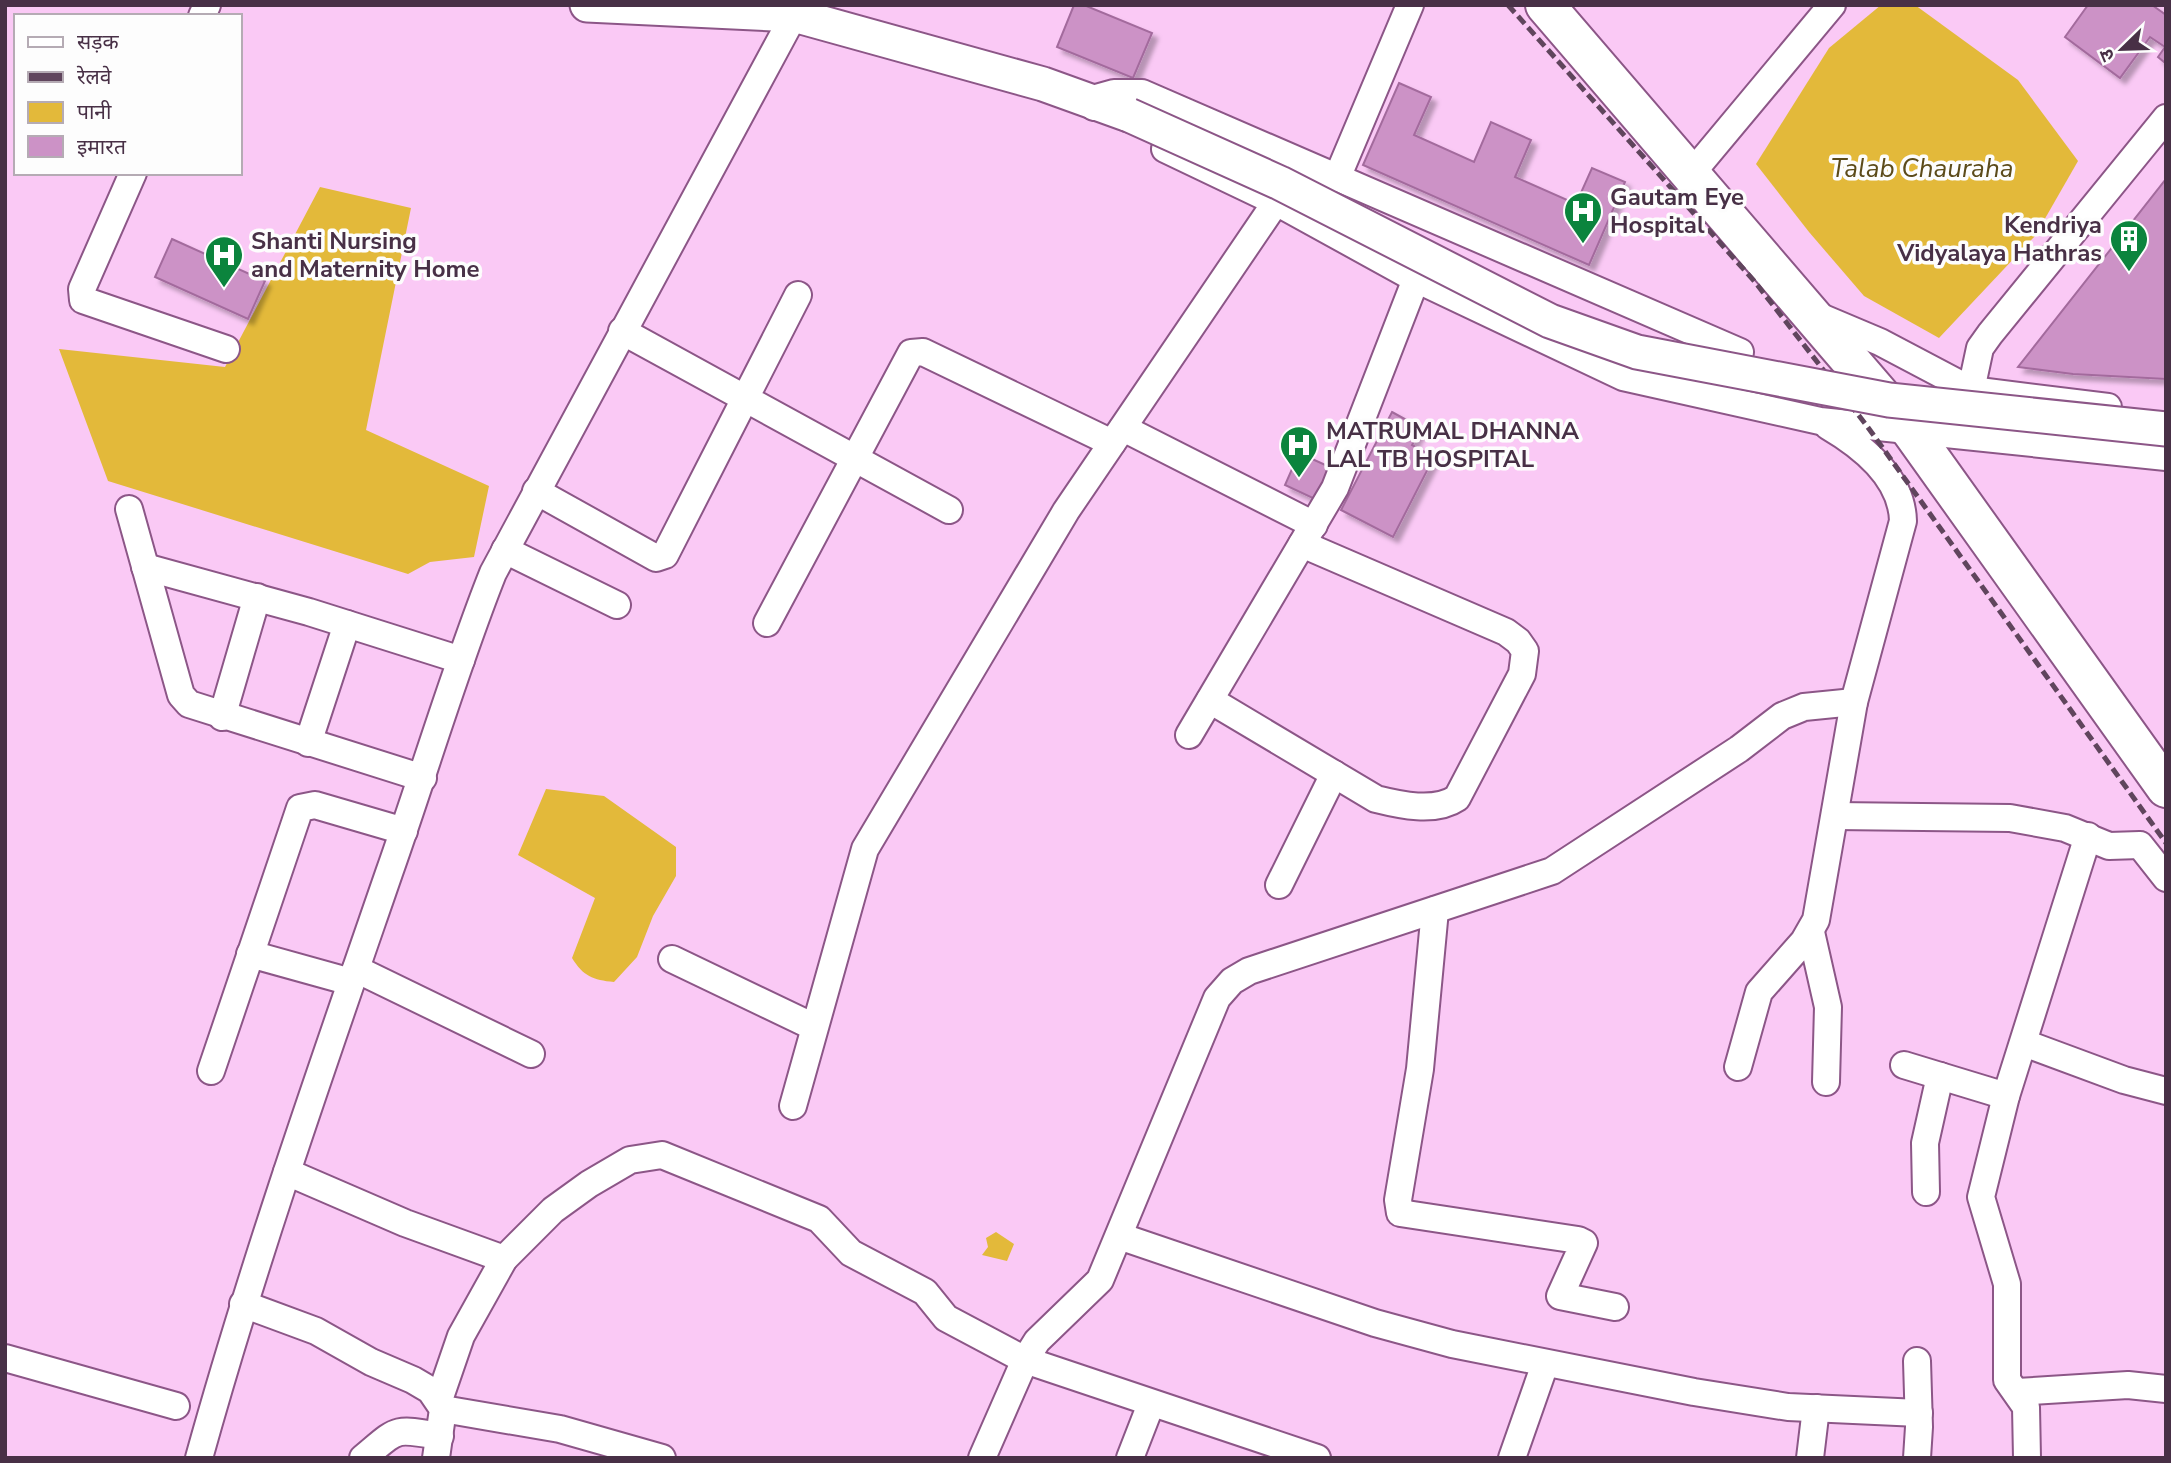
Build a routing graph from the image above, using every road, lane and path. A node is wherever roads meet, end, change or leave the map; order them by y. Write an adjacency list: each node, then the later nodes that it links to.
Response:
1 (587, 5): 5 (main road)
2 (1410, 5): 10 (street)
3 (1832, 5): 8 (street)
4 (1562, 14): 8 (highway)
5 (794, 15): 6 (main road); 15 (street)
6 (1089, 100): 10 (street); 11 (street); 22 (main road, bridge)
7 (2166, 118): 18 (street)
8 (1691, 174): 14 (highway)
9 (132, 175): 16 (street)
10 (1337, 178): 17 (street)
11 (1276, 202): 12 (street); 24 (street)
12 (1416, 279): 21 (street); 30 (street)
13 (798, 295): 19 (street)
14 (1812, 313): 18 (street); 23 (highway)
15 (622, 331): 19 (street); 27 (street)
16 (226, 349)
17 (1740, 352)
18 (1971, 390): 20 (street)
19 (745, 398): 26 (street); 27 (street)
20 (2166, 414)
21 (1820, 421): 23 (street); 39 (street)
22 (2166, 429)
23 (1911, 431): 25 (street); 45 (highway)
24 (1118, 435): 26 (street); 30 (street); 56 (street)
25 (2166, 457)
26 (855, 458): 29 (street); 35 (street)
27 (536, 491): 31 (street)
28 (129, 509): 32 (street)
29 (949, 510)
30 (1308, 534): 38 (street); 43 (street)
31 (505, 550): 34 (street); 37 (street)
32 (145, 567): 33 (street); 40 (street)
33 (257, 597): 36 (street); 40 (street)
34 (617, 605)
35 (767, 623)
36 (347, 624): 37 (street); 42 (street)
37 (461, 660): 44 (street)
38 (1210, 700): 41 (street); 43 (street)
39 (1854, 702): 46 (street); 51 (street)
40 (222, 717): 42 (street)
41 (1189, 735)
42 (308, 743): 44 (street)
43 (1334, 774): 50 (street)
44 (423, 778): 47 (street)
45 (2166, 788)
46 (1835, 816): 48 (street); 52 (street)
47 (404, 831): 53 (street); 55 (street)
48 (2088, 836): 49 (street); 57 (street)
49 (2166, 878)
50 (1279, 885)
51 (1435, 910): 69 (street); 72 (street)
52 (1811, 932): 60 (street); 63 (street)
53 (250, 954): 55 (street); 61 (street)
54 (672, 959): 56 (street)
55 (354, 976): 58 (street); 67 (street)
56 (814, 1027): 66 (street)
57 (2024, 1043): 64 (street); 65 (street)
58 (531, 1054)
59 (1904, 1065): 62 (street)
60 (1738, 1067)
61 (211, 1071)
62 (1940, 1076): 65 (street); 68 (street)
63 (1826, 1082)
64 (2166, 1091)
65 (2006, 1096): 78 (street)
66 (793, 1106)
67 (286, 1172): 70 (street); 71 (street)
68 (1926, 1192)
69 (1119, 1236): 74 (street); 76 (street)
70 (504, 1259): 74 (street); 79 (street)
71 (243, 1304): 79 (street); 86 (street)
72 (1615, 1307)
73 (5, 1358): 81 (street)
74 (1025, 1360): 80 (street); 89 (street)
75 (1917, 1361): 83 (street)
76 (1545, 1364): 82 (street); 92 (street)
77 (2166, 1389): 78 (street)
78 (2017, 1392): 95 (street)
79 (441, 1404): 84 (street); 88 (street)
80 (1151, 1404): 85 (street); 90 (street)
81 (176, 1406)
82 (1816, 1408): 83 (street); 93 (street)
83 (1919, 1413): 94 (street)
84 (438, 1447): 87 (street)
85 (1255, 1449): 91 (street)
86 (200, 1458)
87 (363, 1458)
88 (662, 1458)
89 (982, 1458)
90 (1130, 1458)
91 (1317, 1458)
92 (1512, 1458)
93 (1810, 1458)
94 (1917, 1458)
95 (2026, 1458)

